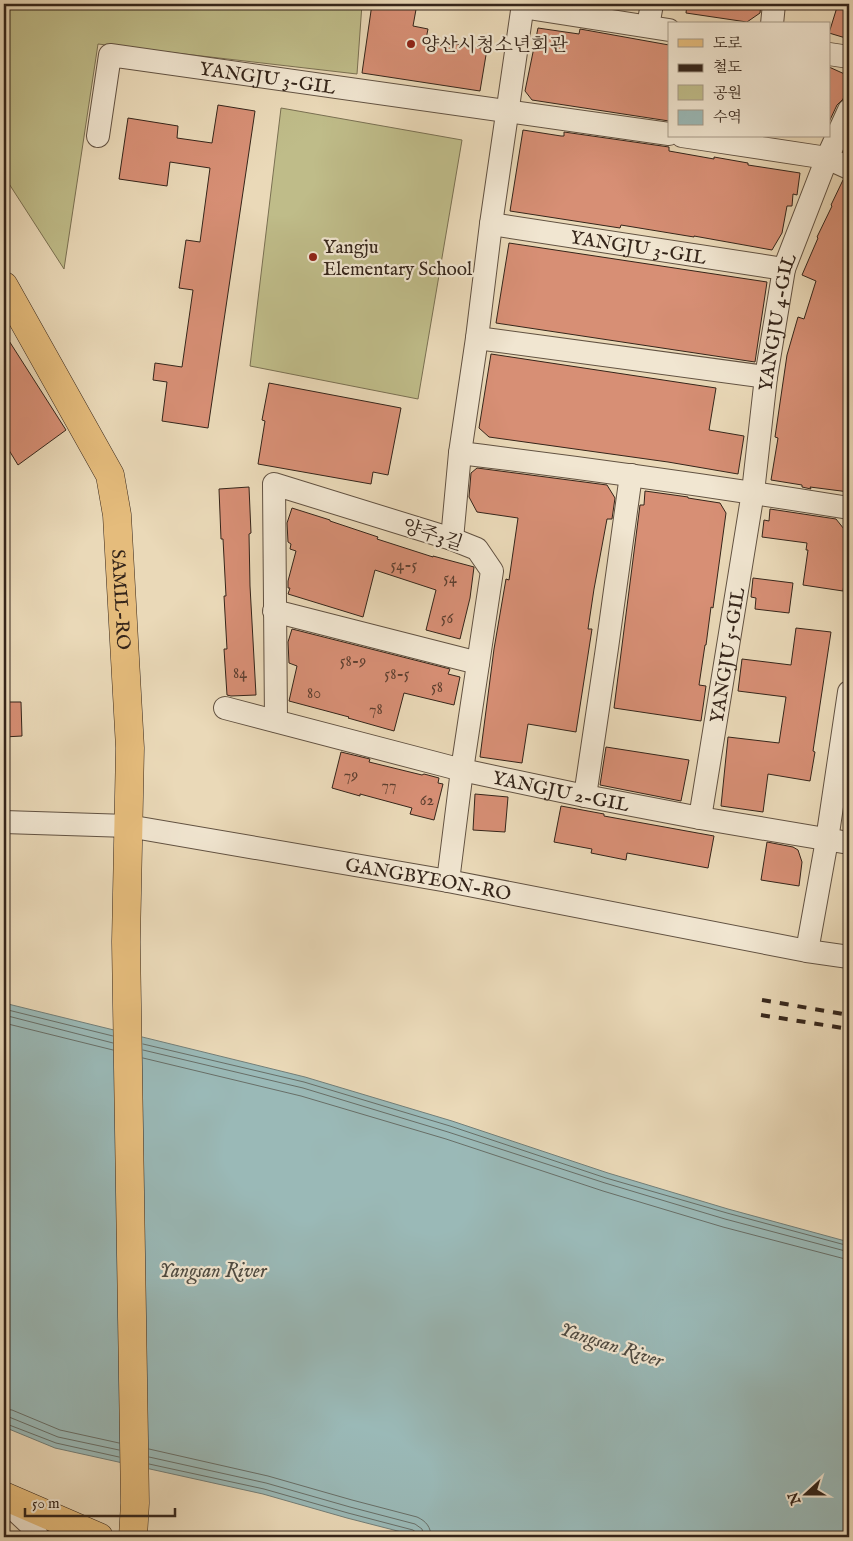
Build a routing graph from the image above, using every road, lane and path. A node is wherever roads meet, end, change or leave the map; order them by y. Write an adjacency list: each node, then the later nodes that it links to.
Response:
1 (652, 4): 5 (street)
2 (774, 4): 4 (street)
3 (523, 6): 5 (street); 9 (street)
4 (772, 22)
5 (659, 28)
6 (830, 54): 7 (street)
7 (849, 57)
8 (849, 110): 13 (street)
9 (508, 111): 10 (street); 11 (street, YANGJU 3-GIL); 15 (street)
10 (668, 134)
11 (98, 136)
12 (695, 138): 13 (street)
13 (827, 158): 14 (street); 16 (street, YANGJU 4-GIL)
14 (849, 168)
15 (491, 224): 16 (street, YANGJU 3-GIL); 18 (street)
16 (784, 269): 19 (street, YANGJU 4-GIL)
17 (4, 286): 34 (main road, SAMIL-RO)
18 (477, 338): 19 (street); 20 (street)
19 (766, 378): 22 (street, YANGJU 4-GIL)
20 (460, 453): 21 (street); 24 (street)
21 (631, 475): 22 (street); 31 (street)
22 (753, 492): 23 (street); 32 (street, YANGJU 5-GIL)
23 (849, 508)
24 (452, 539): 25 (street, 양주3길); 26 (street, 양주3길)
25 (274, 611): 26 (street); 29 (street)
26 (478, 663): 30 (street, 양주3길)
27 (849, 692): 35 (street)
28 (225, 708): 29 (street, YANGJU 2-GIL)
29 (276, 721): 30 (street, YANGJU 2-GIL)
30 (462, 770): 31 (street, YANGJU 2-GIL); 37 (street, 양주3길)
31 (585, 796): 32 (street, YANGJU 2-GIL)
32 (700, 818): 35 (street, YANGJU 2-GIL)
33 (4, 822): 34 (street, GANGBYEON-RO)
34 (128, 826): 37 (street, GANGBYEON-RO); 44 (main road, SAMIL-RO)
35 (827, 840): 36 (street, YANGJU 2-GIL); 38 (street)
36 (849, 843)
37 (448, 881): 38 (street, GANGBYEON-RO)
38 (807, 951): 39 (street, GANGBYEON-RO)
39 (849, 957)
40 (4, 1496): 43 (main road)
41 (4, 1500): 42 (street)
42 (37, 1537)
43 (99, 1537)
44 (133, 1537)

